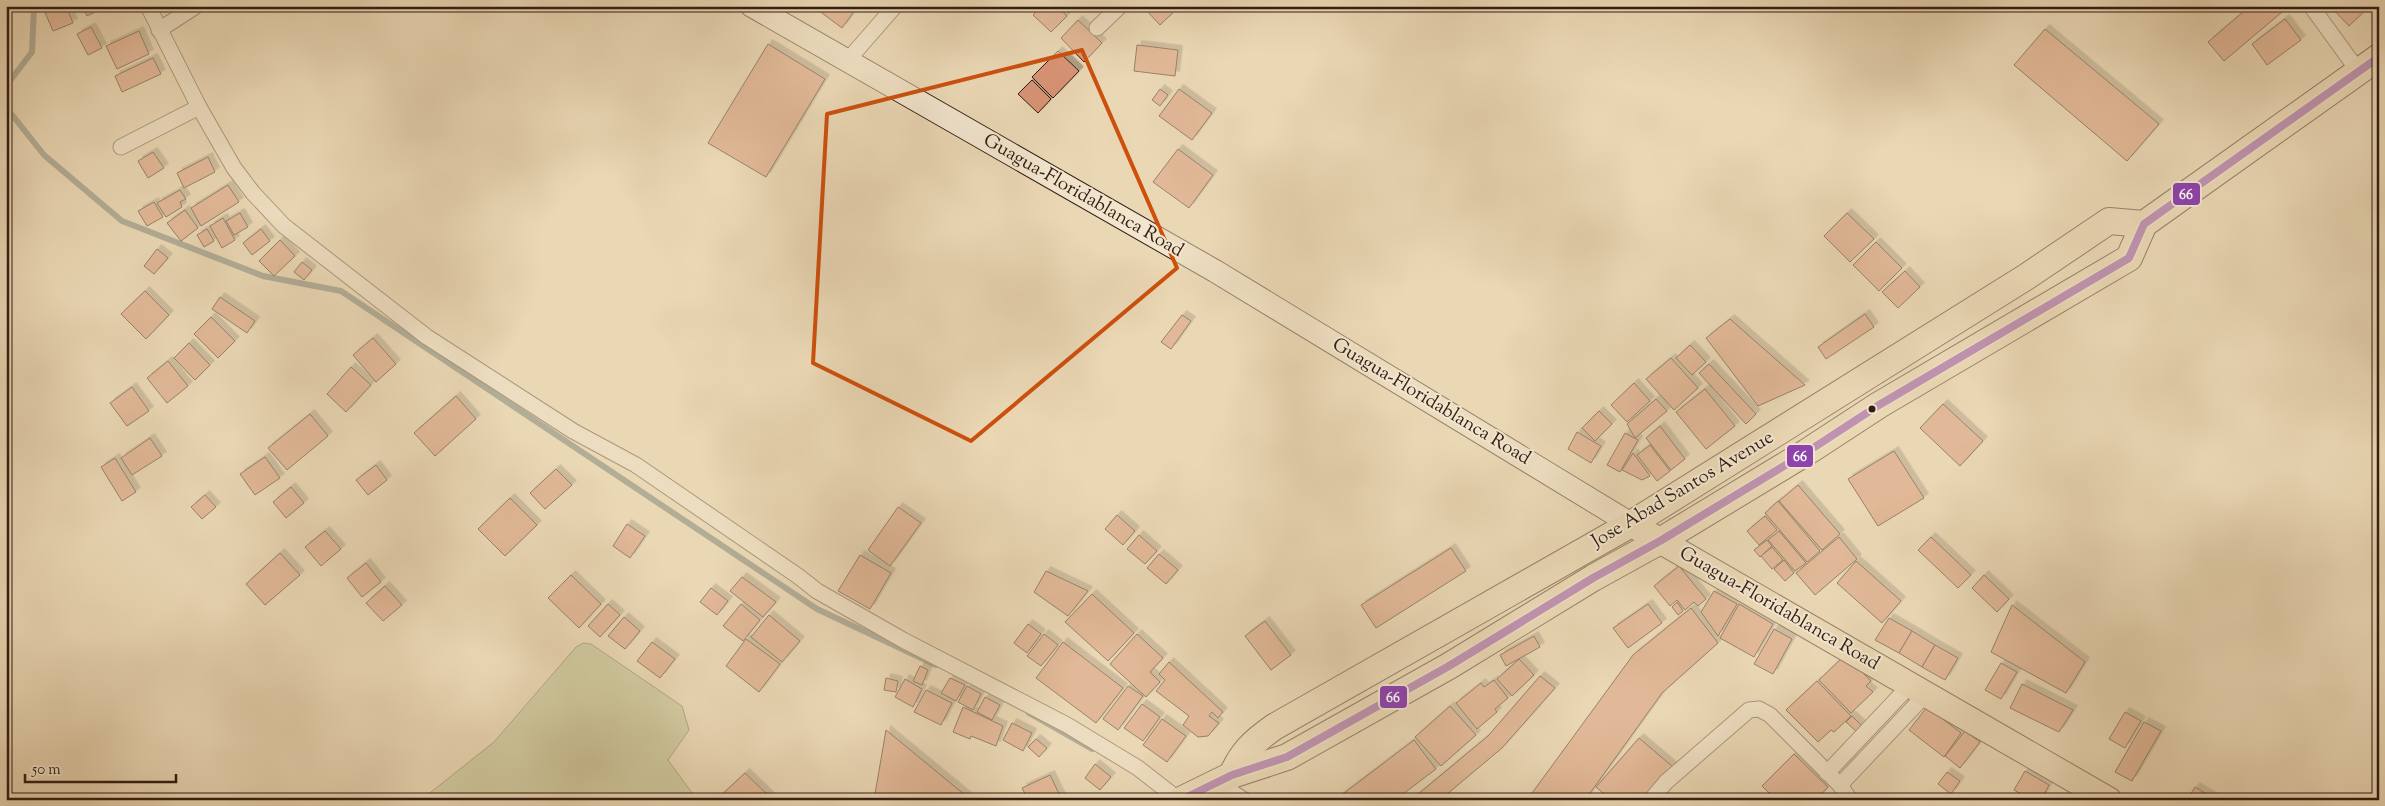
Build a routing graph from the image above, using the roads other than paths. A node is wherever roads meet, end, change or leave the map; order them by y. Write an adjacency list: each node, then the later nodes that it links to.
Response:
1 (148, 6): 8 (street)
2 (196, 6): 8 (street)
3 (752, 6): 9 (main road, Guagua-Floridablanca Road)
4 (895, 6): 9 (street)
5 (1120, 6): 7 (street)
6 (2311, 6): 10 (street)
7 (1097, 28)
8 (159, 30): 11 (street)
9 (848, 60): 14 (main road, Guagua-Floridablanca Road)
10 (2369, 65): 13 (highway)
11 (199, 107): 12 (street); 20 (street)
12 (121, 147)
13 (2144, 224): 14 (highway, Jose Abad Santos Avenue); 15 (highway, Jose Abad Santos Avenue)
14 (1631, 524): 15 (main road, Guagua-Floridablanca Road); 18 (highway, Jose Abad Santos Avenue)
15 (1660, 541): 16 (main road, Guagua-Floridablanca Road); 18 (highway, Jose Abad Santos Avenue)
16 (1919, 689): 17 (street); 19 (street); 24 (main road, Guagua-Floridablanca Road)
17 (1827, 773): 19 (street); 22 (street)
18 (1224, 779): 20 (highway, Jose Abad Santos Avenue); 21 (street)
19 (1840, 785): 23 (street)
20 (1180, 800)
21 (1244, 800)
22 (1651, 800)
23 (1850, 800)
24 (2109, 800)

